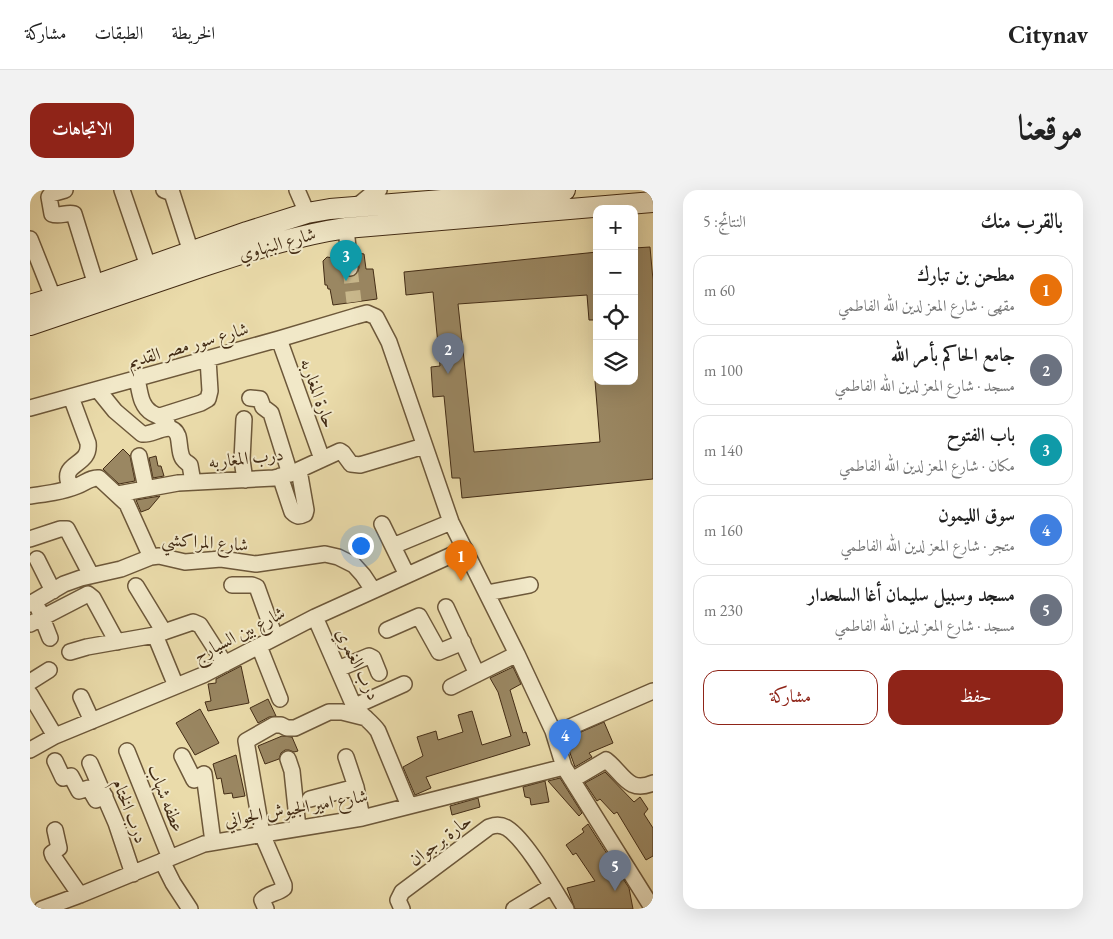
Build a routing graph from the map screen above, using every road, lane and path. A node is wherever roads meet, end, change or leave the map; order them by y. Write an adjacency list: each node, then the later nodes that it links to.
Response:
1 (65, 190): 15 (street)
2 (122, 190): 13 (street)
3 (164, 190): 12 (street)
4 (297, 190): 9 (street)
5 (564, 190): 8 (main road, شارع البنهاوي)
6 (375, 191): 8 (street)
7 (653, 202): 10 (main road, شارع البنهاوي)
8 (356, 207): 9 (main road, شارع البنهاوي)
9 (307, 213): 12 (main road, شارع البنهاوي)
10 (346, 228): 14 (street); 18 (main road, شارع البنهاوي)
11 (31, 243): 16 (street)
12 (191, 252): 13 (main road, شارع البنهاوي)
13 (148, 266): 15 (main road, شارع البنهاوي)
14 (350, 268)
15 (96, 285): 16 (main road, شارع البنهاوي)
16 (53, 297): 17 (main road, شارع البنهاوي)
17 (30, 304)
18 (30, 324)
19 (279, 339): 20 (street, شارع سور مصر القديم); 29 (street, شارع سور مصر القديم); 31 (street, حارة المغاربه)
20 (208, 358): 21 (street, شارع سور مصر القديم); 26 (street)
21 (137, 379): 22 (street, شارع سور مصر القديم); 26 (street)
22 (98, 390): 23 (street, شارع سور مصر القديم); 28 (street)
23 (71, 397): 25 (street, شارع سور مصر القديم); 35 (street)
24 (250, 398): 32 (street)
25 (30, 408)
26 (160, 416): 28 (street)
27 (244, 419): 33 (street)
28 (170, 428): 34 (street)
29 (424, 446): 31 (street, درب المغاربه); 39 (street)
30 (139, 456): 36 (street)
31 (322, 459): 32 (street, درب المغاربه)
32 (290, 473): 33 (street, درب المغاربه)
33 (245, 480): 34 (street, درب المغاربه)
34 (193, 482): 36 (street, درب المغاربه)
35 (71, 488): 37 (street); 38 (street)
36 (146, 488): 37 (street, درب المغاربه)
37 (118, 494): 44 (street)
38 (30, 496)
39 (451, 522): 42 (street); 43 (street)
40 (382, 524): 42 (street)
41 (30, 539): 46 (street)
42 (392, 546): 47 (street)
43 (465, 549): 47 (street, شارع بين السيارج); 53 (street)
44 (151, 557): 46 (street, شارع المراكشي); 51 (street, شارع المراكشي)
45 (37, 559): 52 (street)
46 (92, 575): 52 (street, شارع المراكشي)
47 (407, 575): 51 (street, شارع بين السيارج)
48 (530, 585): 53 (street)
49 (136, 586): 59 (street)
50 (232, 586): 61 (street)
51 (373, 590): 56 (street, شارع بين السيارج)
52 (53, 591): 54 (street, شارع المراكشي)
53 (487, 593): 66 (street)
54 (33, 603): 57 (street)
55 (446, 607): 63 (street)
56 (315, 617): 61 (street, شارع بين السيارج); 69 (street, درب الغمري)
57 (36, 621): 60 (street); 62 (street)
58 (387, 630): 63 (street)
59 (159, 633): 62 (street); 67 (street); 74 (street)
60 (50, 638)
61 (275, 638): 64 (street, شارع بين السيارج)
62 (117, 642): 65 (street)
63 (463, 642): 71 (street)
64 (259, 646): 67 (street, شارع بين السيارج); 79 (street)
65 (70, 652)
66 (517, 654): 71 (street); 83 (street)
67 (225, 664): 74 (street, شارع بين السيارج)
68 (49, 670): 72 (street)
69 (338, 670): 70 (street); 80 (street, درب الغمري)
70 (379, 673)
71 (478, 674): 75 (street)
72 (30, 682)
73 (404, 684): 80 (street)
74 (176, 686): 82 (street, شارع بين السيارج)
75 (451, 687)
76 (653, 691): 83 (street)
77 (30, 694): 84 (street)
78 (81, 697): 82 (street)
79 (280, 699)
80 (355, 706): 81 (street, درب الغمري)
81 (366, 718): 97 (street, درب الغمري); 101 (street)
82 (92, 721): 84 (street, شارع بين السيارج)
83 (554, 734): 92 (street)
84 (55, 736): 85 (street, شارع بين السيارج)
85 (30, 750)
86 (127, 751): 103 (street, عطفه شهاب)
87 (182, 756): 102 (street)
88 (346, 757): 94 (street)
89 (55, 760): 95 (street)
90 (288, 760): 99 (street)
91 (90, 763): 95 (street, درب الختام)
92 (568, 774): 93 (street, شارع امير الجيوش الجواني); 97 (street, شارع امير الجيوش الجواني); 113 (street)
93 (653, 783)
94 (356, 787): 96 (street); 98 (street)
95 (105, 796): 104 (street, درب الختام)
96 (310, 799)
97 (410, 806): 98 (street, شارع امير الجيوش الجواني)
98 (362, 818): 99 (street, شارع امير الجيوش الجواني)
99 (298, 828): 101 (street, شارع امير الجيوش الجواني)
100 (54, 830): 106 (street)
101 (262, 834): 102 (street, شارع امير الجيوش الجواني); 109 (street)
102 (213, 842): 103 (street, شارع امير الجيوش الجواني)
103 (166, 860): 104 (street, شارع امير الجيوش الجواني); 108 (street, عطفه شهاب)
104 (133, 874): 106 (street, شارع امير الجيوش الجواني)
105 (552, 886): 110 (street, حارة برجوان); 111 (street); 112 (street, حارة برجوان)
106 (80, 895): 107 (street, شارع امير الجيوش الجواني)
107 (42, 909)
108 (190, 909)
109 (266, 909)
110 (402, 909)
111 (514, 909)
112 (566, 909)
113 (652, 909)

